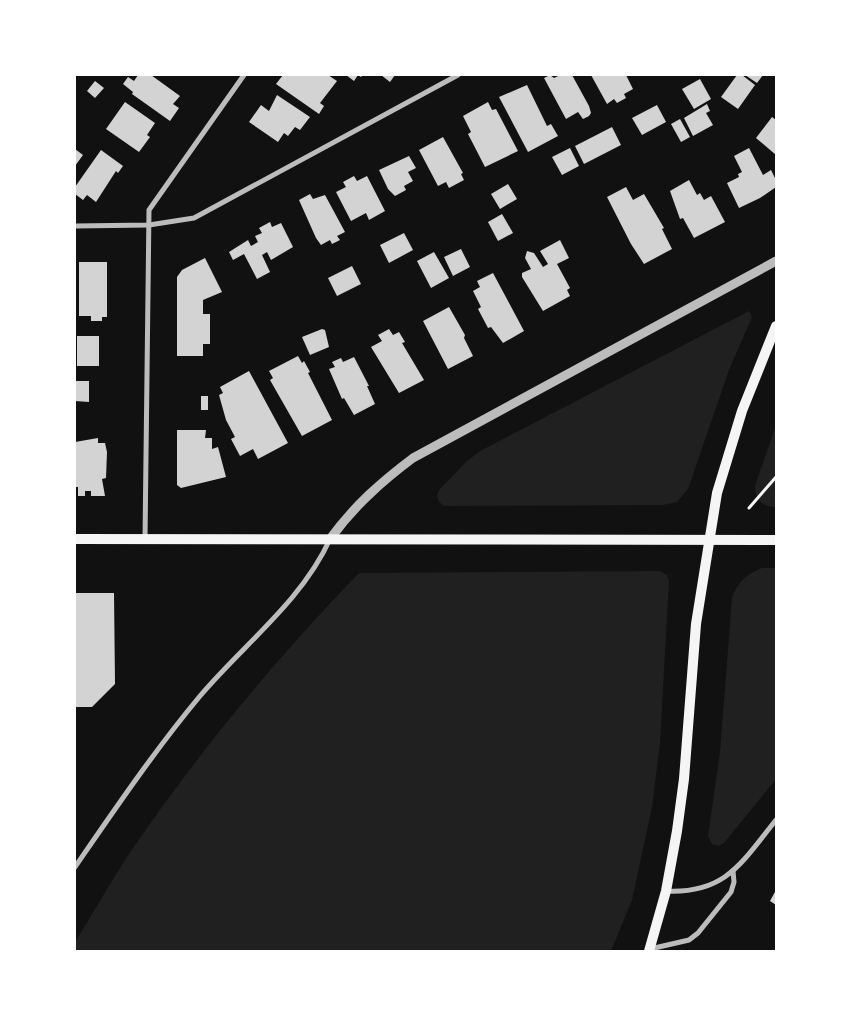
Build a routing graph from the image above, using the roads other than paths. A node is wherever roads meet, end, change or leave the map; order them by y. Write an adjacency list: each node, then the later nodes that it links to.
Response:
1 (244, 75): 3 (street)
2 (458, 75): 3 (street)
3 (149, 225): 4 (street); 9 (street)
4 (75, 226)
5 (776, 261): 7 (street)
6 (776, 326): 10 (main road)
7 (330, 538): 9 (main road); 10 (main road); 13 (street)
8 (75, 539): 9 (main road)
9 (145, 539)
10 (709, 540): 11 (main road); 15 (main road)
11 (776, 540)
12 (776, 820): 14 (street)
13 (75, 868)
14 (733, 871): 15 (street); 16 (street)
15 (666, 891): 16 (main road)
16 (650, 950)

